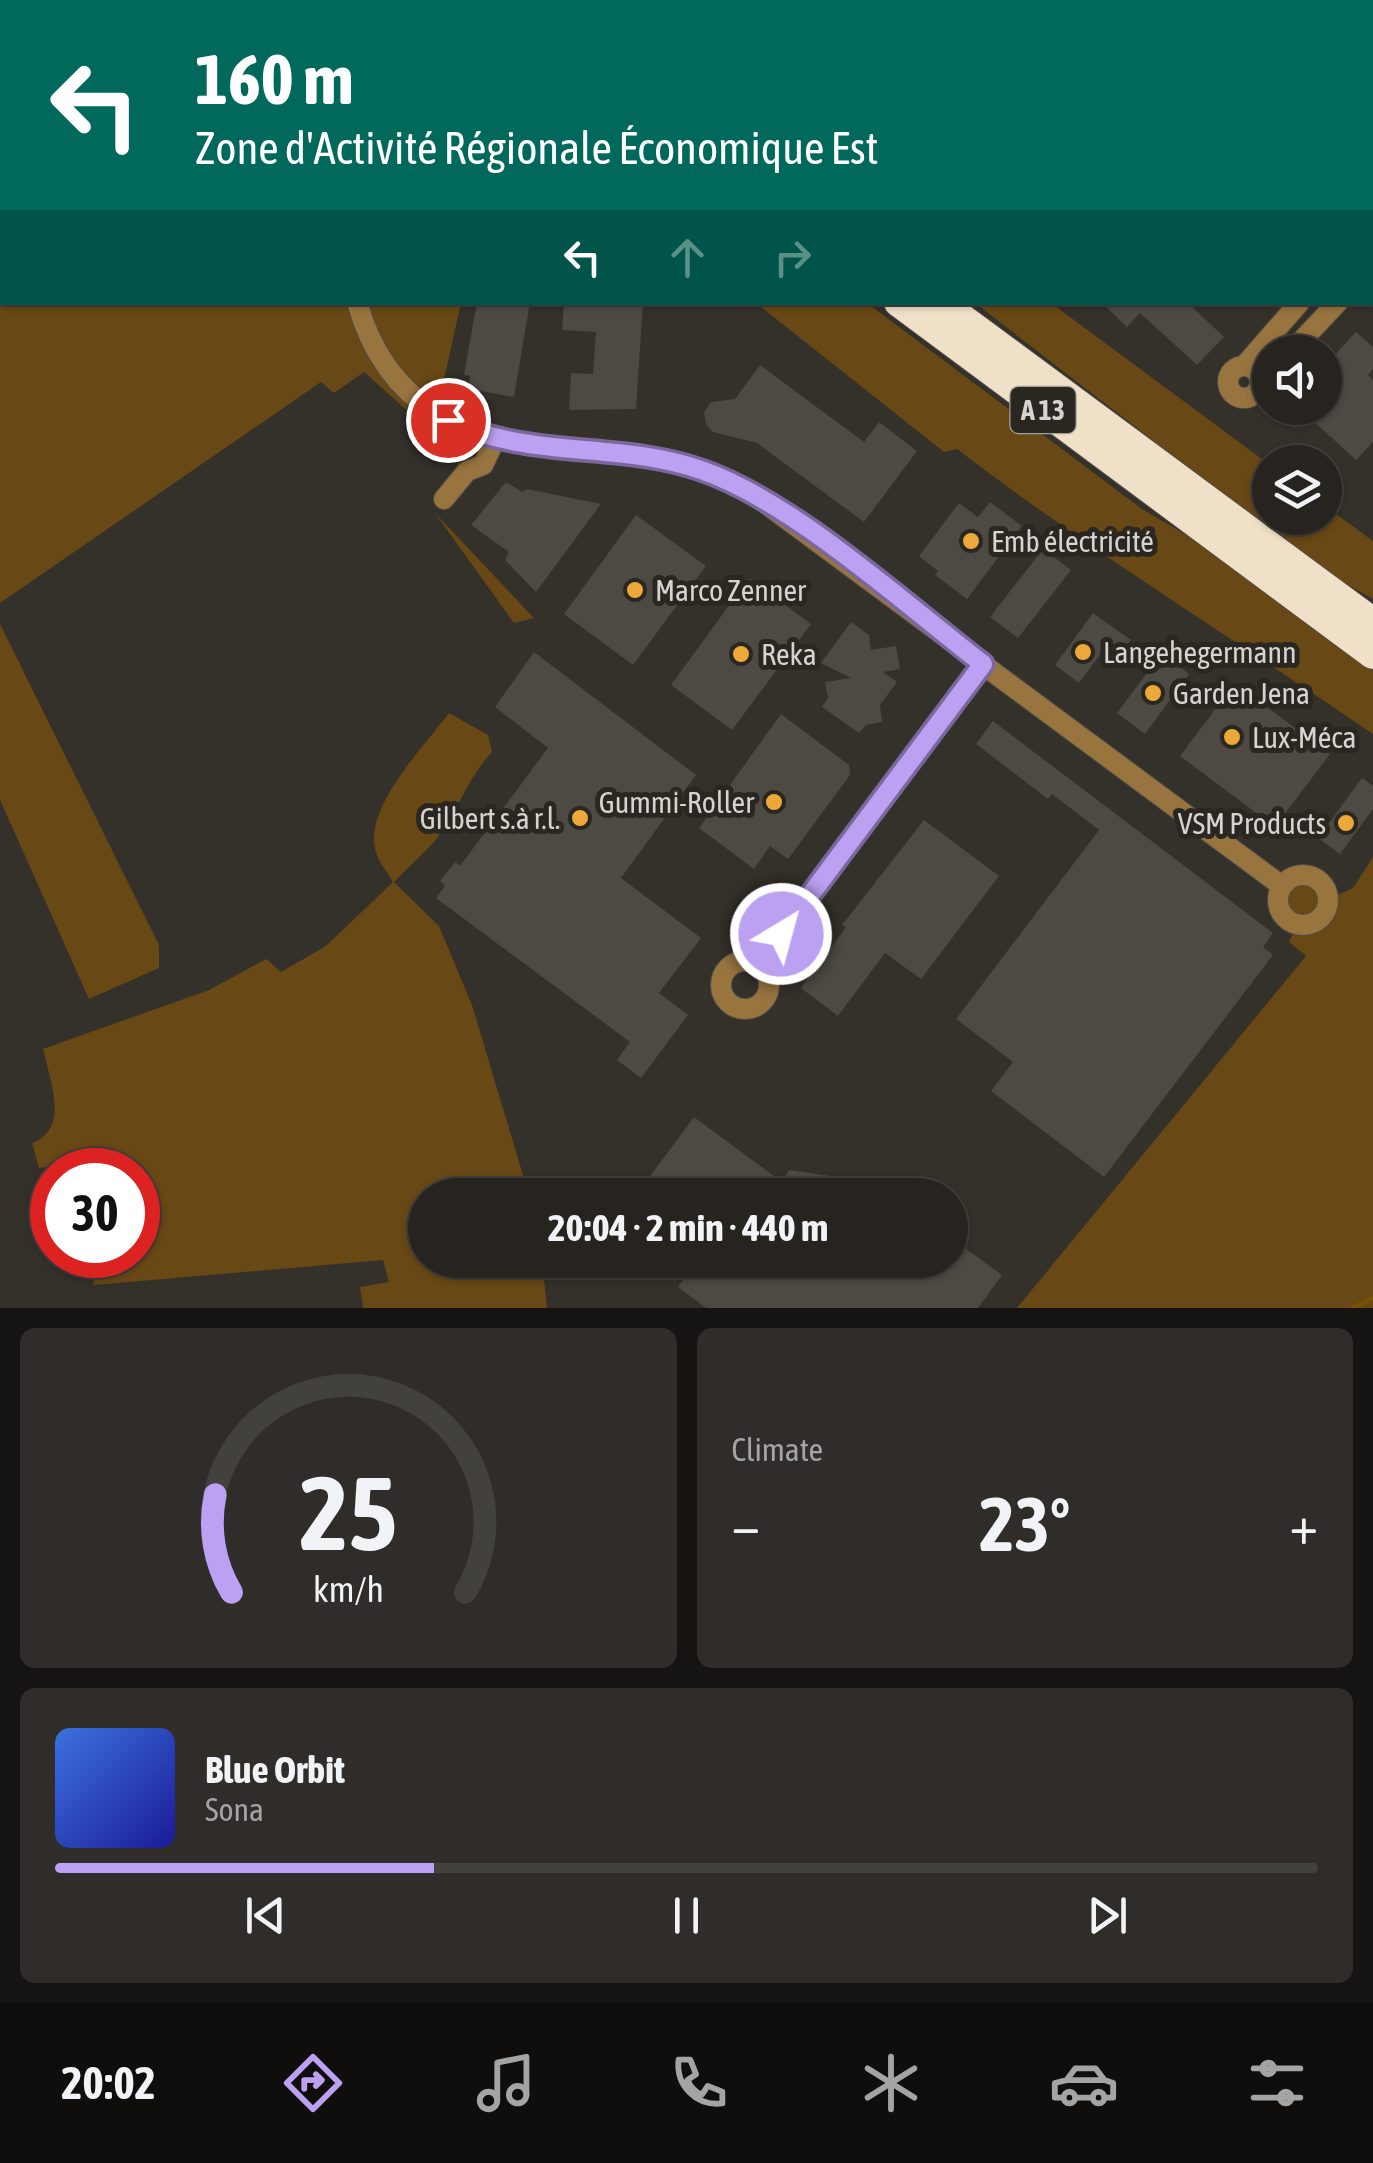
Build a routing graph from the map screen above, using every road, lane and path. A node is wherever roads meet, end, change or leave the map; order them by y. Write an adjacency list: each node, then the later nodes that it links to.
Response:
1 (359, 305): 10 (street)
2 (903, 305): 13 (highway, A 13)
3 (943, 305): 12 (highway, A 13)
4 (1297, 305): 7 (street)
5 (1335, 305): 6 (street)
6 (1307, 335)
7 (1244, 365): 8 (street); 9 (street)
8 (1252, 368)
9 (1252, 396)
10 (496, 438): 11 (street); 14 (street)
11 (444, 499)
12 (1373, 623)
13 (1373, 654)
14 (983, 664): 15 (street); 16 (street)
15 (1282, 886)
16 (759, 964)

